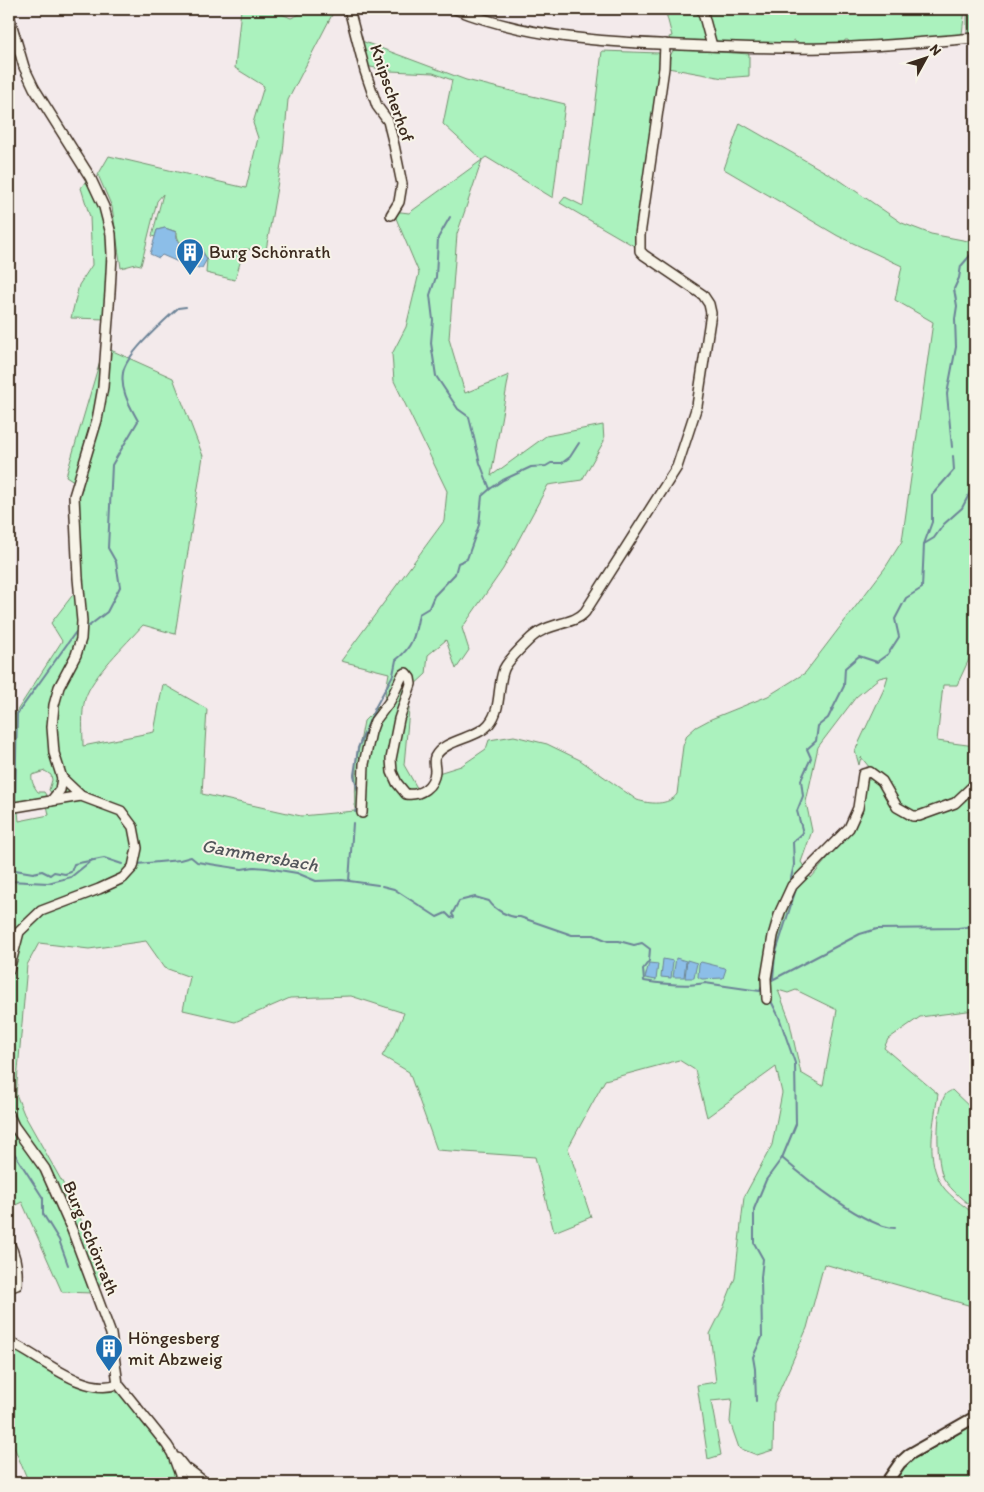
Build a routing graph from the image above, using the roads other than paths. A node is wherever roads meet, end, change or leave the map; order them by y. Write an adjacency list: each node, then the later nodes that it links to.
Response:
1 (349, 9): 8 (street, Knipscherhof)
2 (455, 9): 6 (street)
3 (702, 9): 7 (street)
4 (9, 16): 9 (street)
5 (975, 38): 7 (street)
6 (665, 44): 7 (street); 14 (street)
7 (712, 46)
8 (391, 215)
9 (62, 778): 11 (street); 12 (street)
10 (975, 784): 16 (street)
11 (81, 796): 12 (street); 15 (street)
12 (50, 801): 13 (street)
13 (9, 808)
14 (362, 813)
15 (9, 970)
16 (767, 998)
17 (9, 1114): 21 (street, Burg Schönrath)
18 (9, 1243): 19 (street)
19 (9, 1288)
20 (9, 1342): 21 (street)
21 (118, 1384): 23 (street)
22 (975, 1417): 28 (main road)
23 (172, 1453): 24 (street); 25 (street)
24 (182, 1463): 26 (street); 27 (street)
25 (183, 1483)
26 (193, 1483)
27 (206, 1483)
28 (886, 1483)

